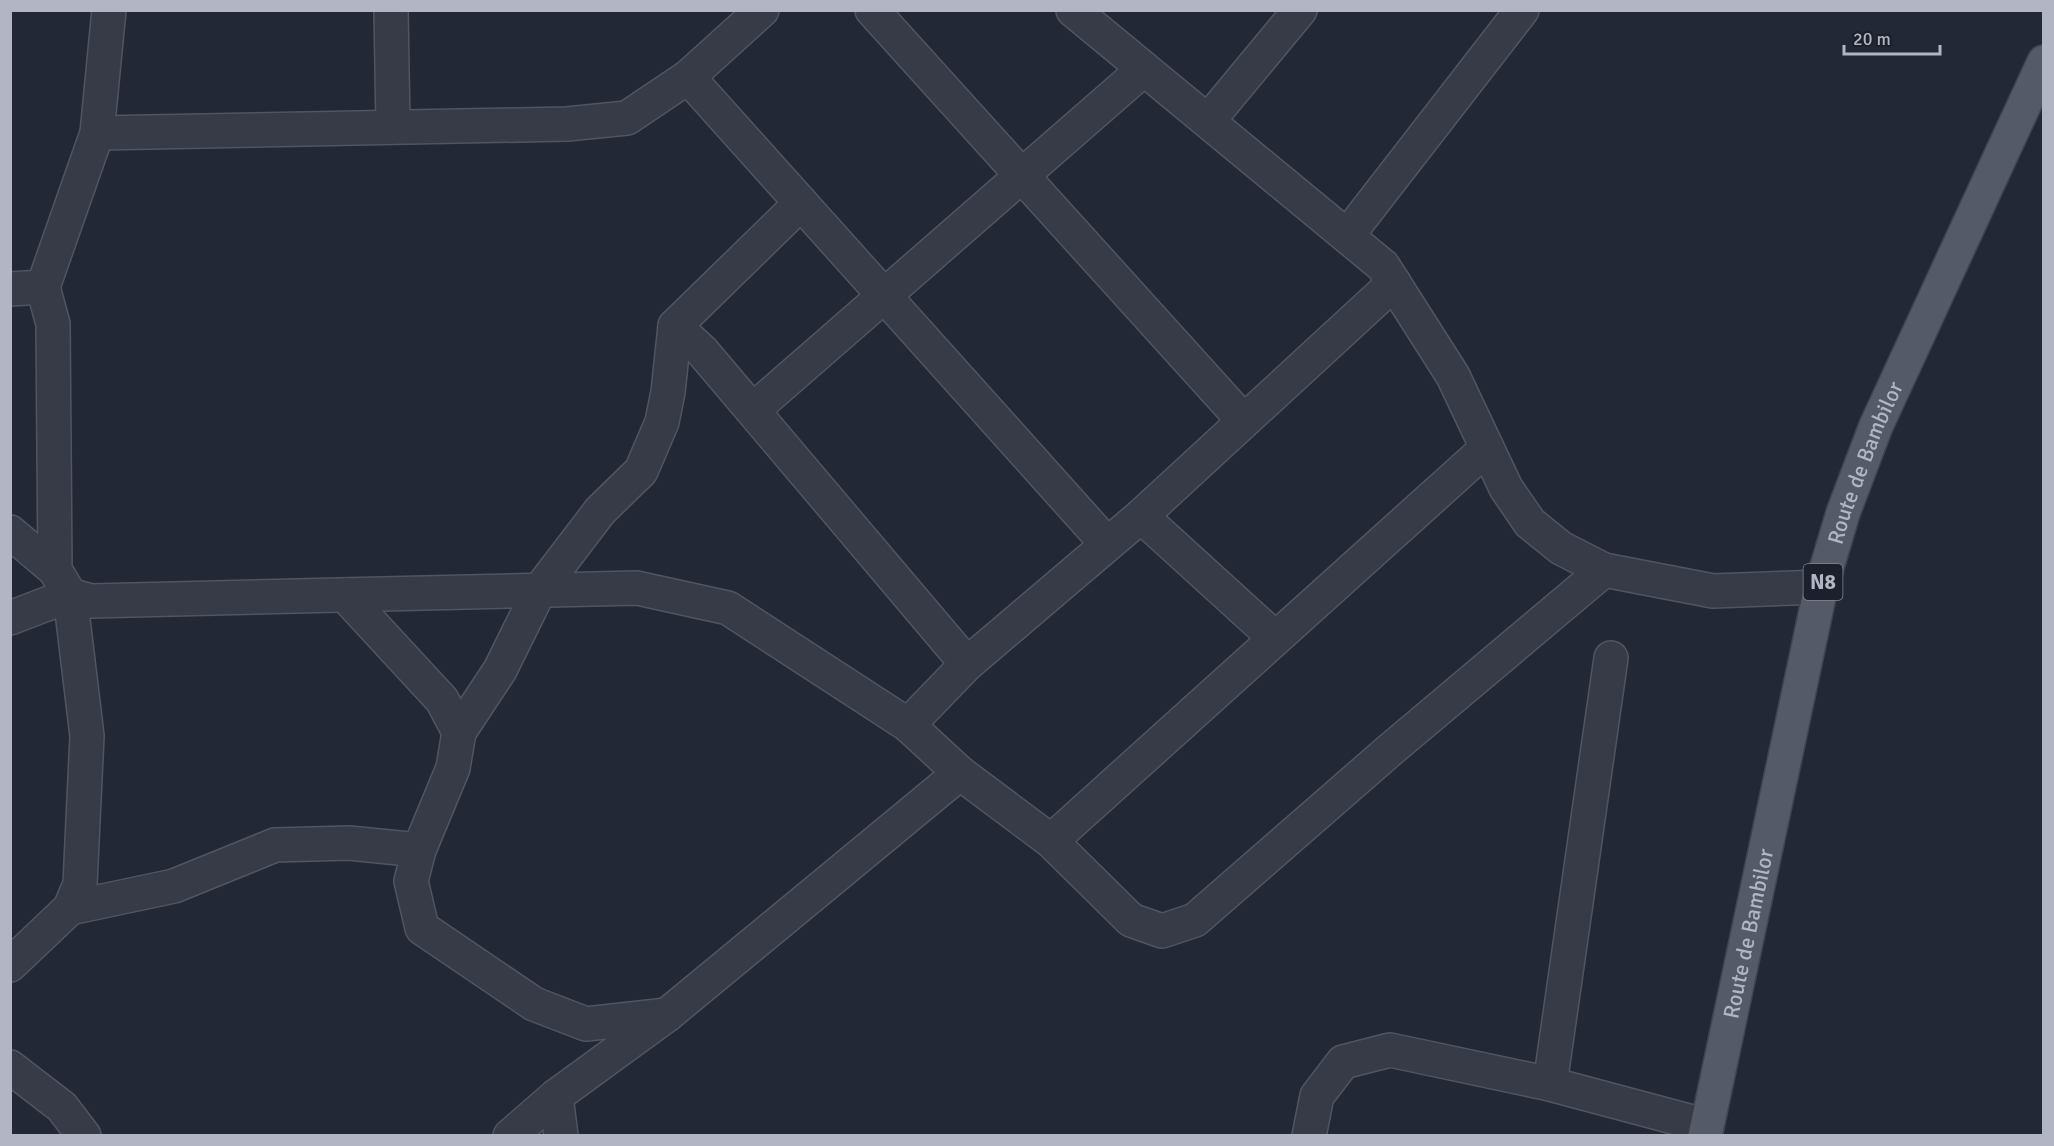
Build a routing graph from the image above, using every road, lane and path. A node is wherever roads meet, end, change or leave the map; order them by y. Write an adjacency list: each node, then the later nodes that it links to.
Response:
1 (109, 10): 13 (street)
2 (391, 10): 12 (street)
3 (762, 10): 10 (street)
4 (872, 10): 14 (street)
5 (1073, 10): 9 (street)
6 (1300, 10): 11 (street)
7 (1522, 10): 16 (street)
8 (2043, 62): 30 (main road, Route de Bambilor / N8)
9 (1144, 69): 11 (street); 14 (street)
10 (688, 77): 12 (street); 15 (street)
11 (1208, 121): 16 (street)
12 (393, 127): 13 (street)
13 (97, 133): 18 (street)
14 (1022, 176): 20 (street); 23 (street)
15 (801, 203): 20 (street); 21 (street)
16 (1347, 236): 17 (street)
17 (1394, 283): 23 (street); 24 (street)
18 (43, 287): 19 (street); 29 (street)
19 (10, 289)
20 (885, 296): 22 (street); 27 (street)
21 (675, 326): 22 (street); 31 (street)
22 (753, 410): 36 (street)
23 (1243, 420): 25 (street)
24 (1487, 448): 28 (street); 34 (street)
25 (1141, 516): 27 (street); 34 (street)
26 (10, 532): 29 (street)
27 (1107, 544): 36 (street)
28 (1604, 570): 30 (street); 40 (street)
29 (63, 583): 32 (street); 33 (street); 42 (street)
30 (1821, 587): 48 (main road, Route de Bambilor / N8)
31 (539, 591): 32 (street); 37 (street); 38 (street)
32 (345, 595): 38 (street)
33 (10, 618)
34 (1275, 638): 40 (street)
35 (1611, 658): 46 (street)
36 (967, 664): 37 (street)
37 (908, 725): 39 (street)
38 (459, 732): 41 (street)
39 (960, 773): 40 (street); 44 (street)
40 (1051, 841)
41 (419, 850): 42 (street); 44 (street)
42 (70, 908): 43 (street)
43 (10, 965)
44 (666, 1015): 47 (street)
45 (10, 1067): 49 (street)
46 (1550, 1084): 48 (street); 52 (street)
47 (556, 1096): 50 (street); 51 (street)
48 (1706, 1131)
49 (84, 1136)
50 (510, 1136)
51 (561, 1136)
52 (1309, 1136)

